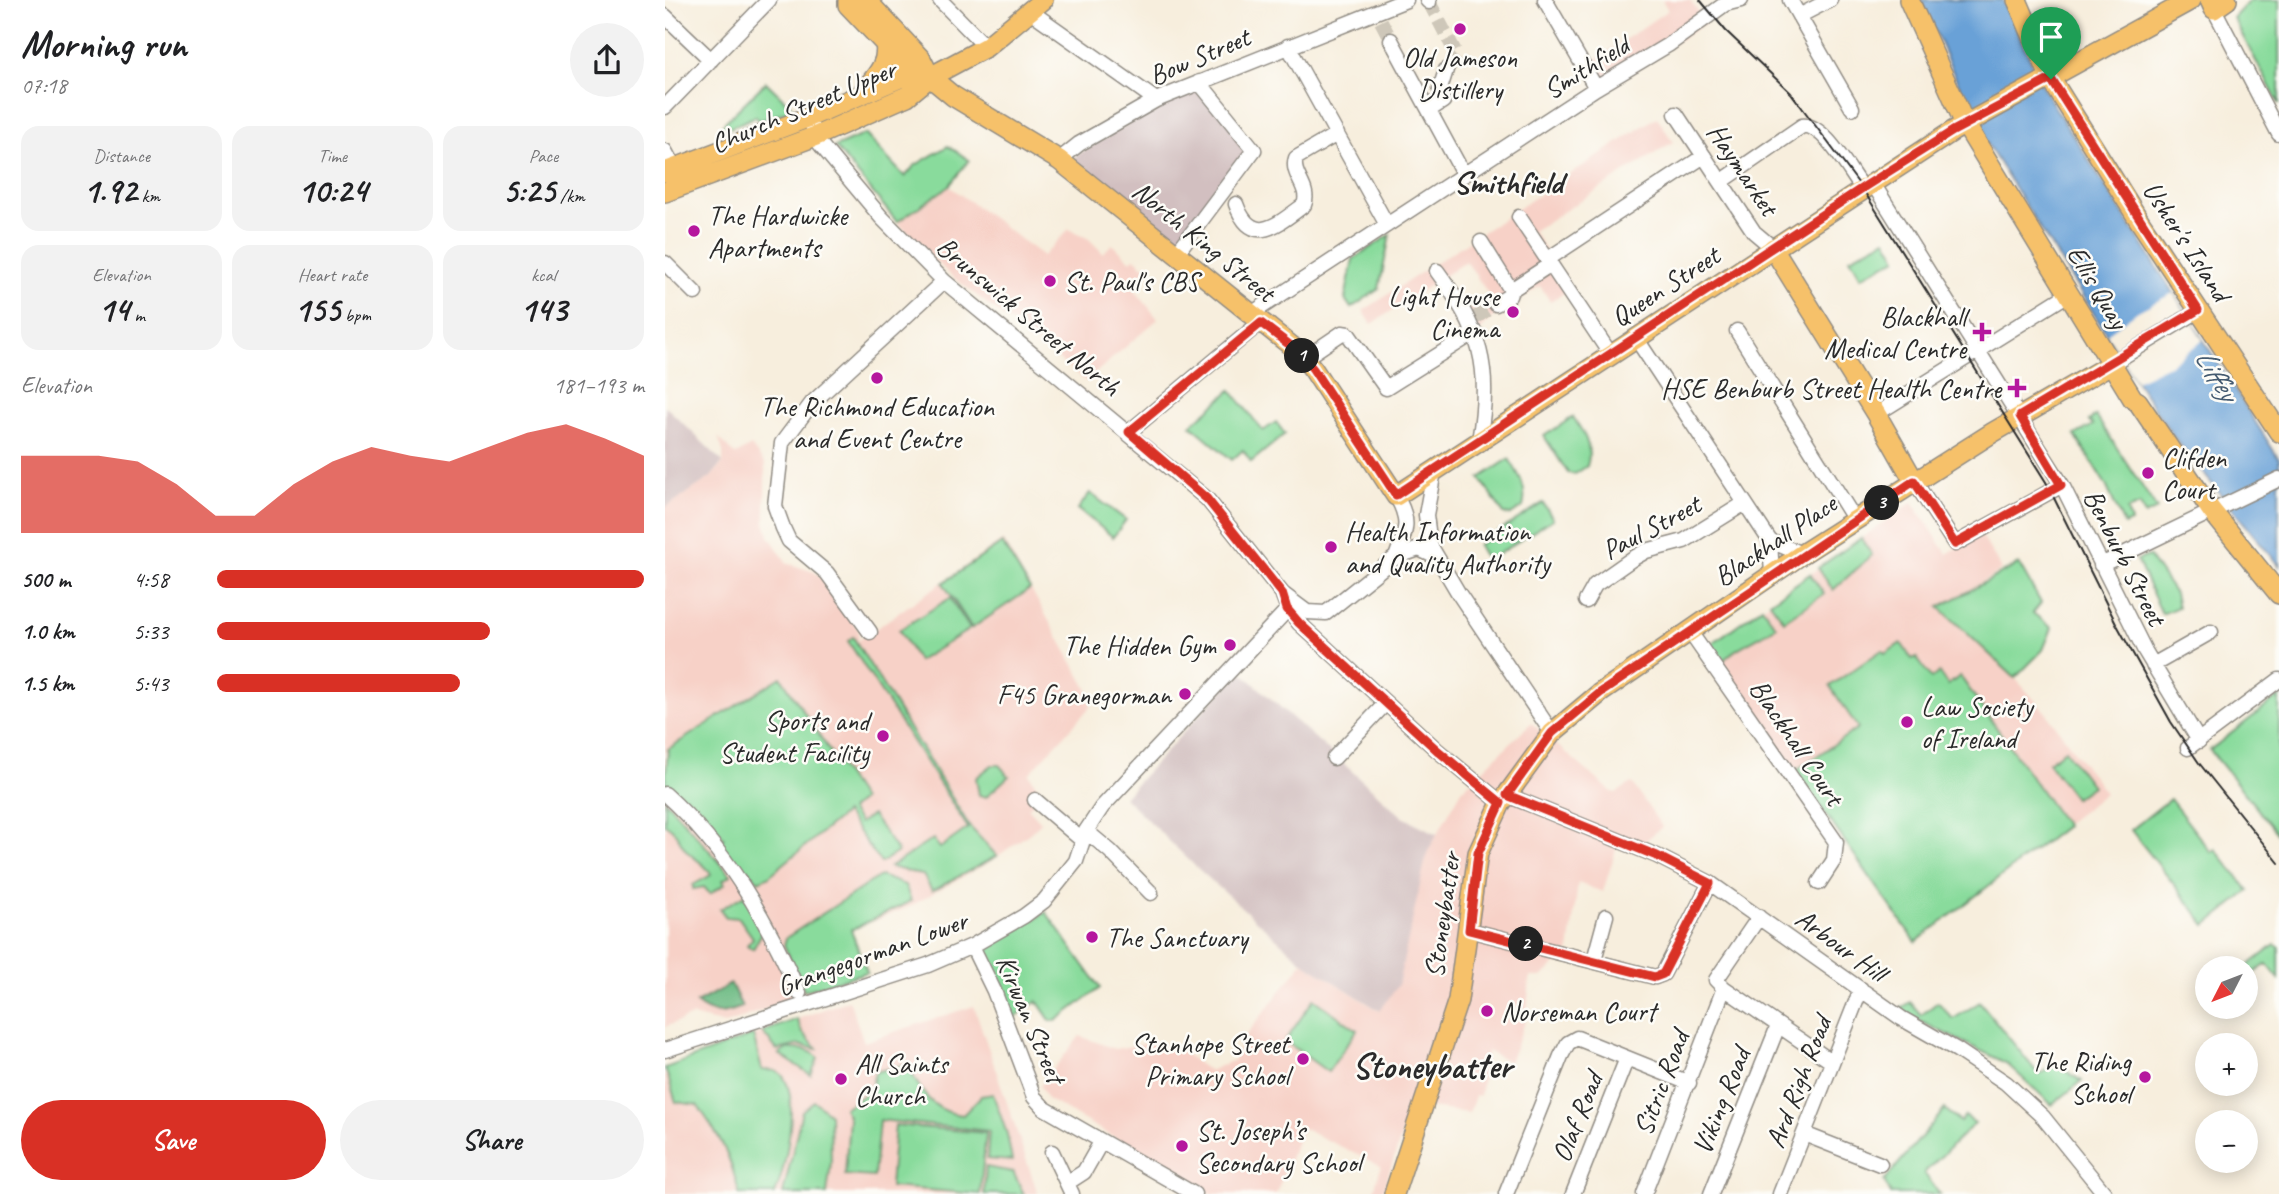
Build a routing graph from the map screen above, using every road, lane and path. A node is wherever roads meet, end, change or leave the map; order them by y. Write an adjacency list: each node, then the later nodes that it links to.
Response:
1 (769, 0): 22 (street)
2 (848, 0): 19 (main road, North King Street)
3 (866, 0): 24 (main road, North King Street)
4 (940, 0): 21 (street)
5 (1406, 0): 20 (street, Bow Street)
6 (1545, 0): 27 (street)
7 (1741, 0): 13 (street, Smithfield)
8 (1790, 0): 17 (street)
9 (1829, 0): 17 (street)
10 (1909, 0): 34 (main road, Ellis Quay)
11 (2017, 0): 25 (main road, Usher's Island)
12 (2191, 0): 25 (main road, Queen Street)
13 (1723, 2): 27 (street, Smithfield)
14 (1040, 3): 21 (main road); 29 (street)
15 (2217, 3): 37 (street)
16 (665, 16): 22 (street)
17 (1799, 16): 31 (street)
18 (1391, 40): 32 (street)
19 (885, 44): 24 (main road, North King Street); 28 (main road)
20 (1288, 46): 26 (street, Bow Street); 36 (street)
21 (986, 47): 24 (main road)
22 (711, 60): 30 (street)
23 (1446, 70): 32 (street)
24 (930, 77): 28 (main road, Church Street Upper); 35 (main road, Church Street Upper); 40 (main road, North King Street)
25 (2046, 80): 34 (main road, Queen Street); 57 (main road, Usher's Island)
26 (1199, 82): 29 (street, Bow Street); 50 (street)
27 (1596, 88): 41 (street, Smithfield)
28 (862, 93): 35 (main road, Church Street Upper)
29 (1156, 100): 40 (street, Bow Street)
30 (665, 107)
31 (1852, 108)
32 (1429, 110): 41 (street)
33 (1676, 114): 39 (street, Haymarket)
34 (1968, 123): 44 (main road, Queen Street); 56 (main road, Ellis Quay)
35 (812, 127): 42 (main road, Church Street Upper); 54 (street, Brunswick Street North)
36 (1337, 134): 45 (street); 47 (street)
37 (2279, 134)
38 (665, 150): 42 (street)
39 (1704, 156): 43 (street, Haymarket); 51 (street)
40 (1059, 160): 50 (main road, North King Street)
41 (1464, 175): 47 (street, Smithfield)
42 (672, 179)
43 (1721, 183): 44 (street, Benburb Street); 49 (street, Haymarket)
44 (1867, 185): 49 (main road, Queen Street); 63 (street, Benburb Street)
45 (1236, 204)
46 (1519, 217): 51 (street)
47 (1387, 225): 58 (street, Smithfield)
48 (1481, 242): 51 (street)
49 (1773, 248): 61 (main road, Queen Street); 66 (main road)
50 (1176, 254): 58 (main road, North King Street)
51 (1549, 262): 62 (street)
52 (665, 263): 55 (street)
53 (1437, 271): 59 (street)
54 (944, 281): 68 (street, Brunswick Street North); 89 (street)
55 (695, 293)
56 (2070, 293): 63 (street); 65 (main road, Ellis Quay)
57 (2193, 313): 65 (street); 69 (main road, Usher's Island)
58 (1256, 318): 64 (main road, North King Street); 68 (street, Smithfield)
59 (1474, 324): 64 (street); 70 (street)
60 (1737, 331): 78 (street)
61 (1636, 338): 62 (main road, Queen Street); 76 (street)
62 (1611, 355): 70 (main road, Queen Street)
63 (1974, 355): 66 (street); 67 (street, Benburb Street)
64 (1305, 358): 75 (main road, North King Street)
65 (2116, 361): 67 (main road, Blackhall Place); 77 (main road, Ellis Quay)
66 (1876, 414): 73 (main road)
67 (2020, 416): 73 (main road, Blackhall Place); 74 (street, Benburb Street)
68 (1129, 432): 85 (street, Brunswick Street North)
69 (2279, 432)
70 (1479, 441): 71 (main road, Queen Street)
71 (1434, 471): 75 (main road, Queen Street); 82 (street)
72 (2279, 479): 77 (street)
73 (1914, 481): 74 (street); 78 (main road, Blackhall Place)
74 (2061, 485): 83 (street, Benburb Street)
75 (1396, 495): 81 (street)
76 (1745, 503): 79 (street); 87 (street, Paul Street)
77 (2218, 507): 83 (street); 86 (main road, Ellis Quay)
78 (1855, 520): 80 (main road, Blackhall Place)
79 (1770, 541): 80 (street); 84 (street)
80 (1802, 554): 84 (main road, Blackhall Place)
81 (1396, 557): 82 (street); 85 (street)
82 (1437, 558): 95 (street)
83 (2101, 565): 92 (street, Benburb Street)
84 (1772, 575): 90 (main road, Blackhall Place)
85 (1282, 593): 88 (street, Brunswick Street North)
86 (2279, 594)
87 (1586, 601)
88 (1287, 609): 94 (street, Brunswick Street North); 100 (street, Grangegorman Lower)
89 (870, 632)
90 (1690, 632): 95 (main road, Blackhall Place); 102 (street, Blackhall Court)
91 (2211, 632): 92 (street)
92 (2153, 665): 93 (street, Benburb Street)
93 (2279, 680)
94 (1386, 703): 96 (street); 98 (street, Brunswick Street North)
95 (1552, 733): 98 (main road, Stoneybatter)
96 (1334, 758)
97 (665, 794): 111 (street)
98 (1504, 799): 101 (street, Arbour Hill); 106 (main road, Stoneybatter)
99 (1035, 800): 100 (street)
100 (1084, 836): 103 (street); 107 (street, Grangegorman Lower)
101 (1710, 883): 105 (street, Arbour Hill); 108 (street)
102 (1819, 883)
103 (1151, 893)
104 (1605, 916): 108 (street)
105 (1759, 917): 109 (street, Sitric Road); 110 (street, Arbour Hill)
106 (1469, 930): 108 (street); 123 (main road, Stoneybatter)
107 (972, 946): 113 (street, Grangegorman Lower); 118 (street, Kirwan Street)
108 (1594, 960)
109 (1724, 988): 112 (street); 116 (street, Sitric Road)
110 (1861, 989): 115 (street, Ard Righ Road); 129 (street, Arbour Hill)
111 (800, 993)
112 (1778, 1027): 115 (street); 127 (street, Viking Road)
113 (665, 1050)
114 (1627, 1058): 116 (street); 124 (street); 125 (street, Olaf Road)
115 (1832, 1062): 117 (street, Ard Righ Road)
116 (1689, 1083): 126 (street, Sitric Road)
117 (1804, 1134): 120 (street); 128 (street, Ard Righ Road)
118 (1101, 1142): 121 (street); 122 (street, Kirwan Street)
119 (1052, 1152): 121 (street)
120 (1880, 1164)
121 (1070, 1189)
122 (1193, 1194)
123 (1394, 1194)
124 (1506, 1194)
125 (1573, 1194)
126 (1644, 1194)
127 (1711, 1194)
128 (1780, 1194)
129 (2105, 1194)

